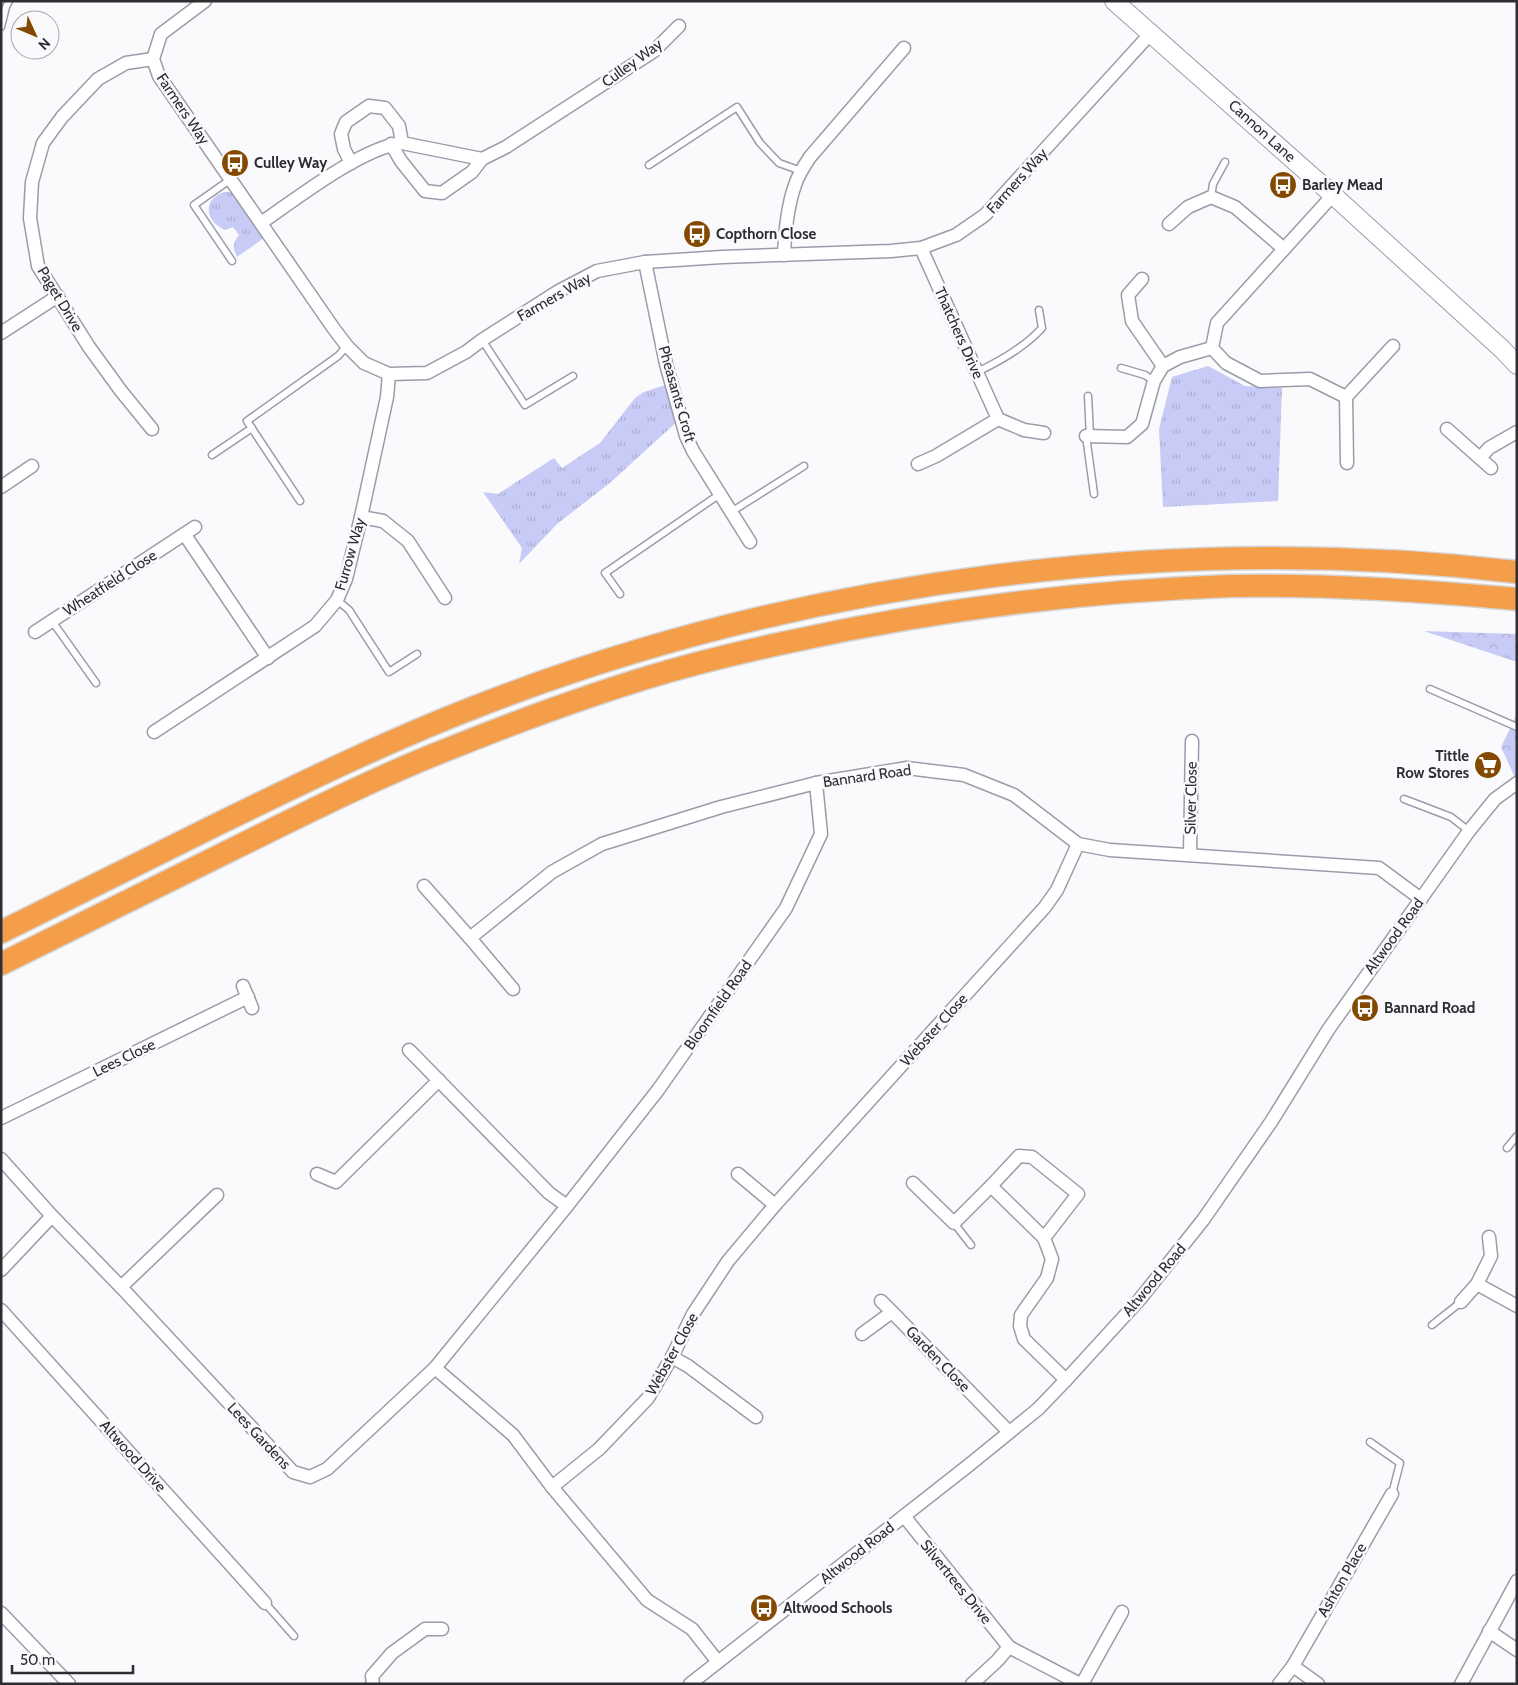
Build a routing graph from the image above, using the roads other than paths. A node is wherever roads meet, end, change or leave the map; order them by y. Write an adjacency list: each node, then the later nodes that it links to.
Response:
1 (204, 1): 8 (street, Farmers Way)
2 (1114, 1): 6 (street, Cannon Lane)
3 (7, 4): 5 (lane)
4 (679, 26): 10 (street, Culley Way)
5 (1, 28)
6 (1151, 33): 16 (street, Cannon Lane); 20 (street, Farmers Way)
7 (904, 48): 14 (street)
8 (153, 59): 15 (street, Farmers Way); 26 (street, Paget Drive)
9 (397, 144): 10 (street); 10 (street, Culley Way); 12 (street); 12 (street, Culley Way)
10 (482, 159)
11 (1225, 162): 17 (lane)
12 (351, 163): 18 (street)
13 (649, 165): 14 (lane)
14 (801, 171): 22 (street)
15 (231, 179): 18 (street, Farmers Way); 23 (lane)
16 (1333, 195): 21 (street); 33 (street, Cannon Lane)
17 (1211, 197): 19 (street); 21 (street)
18 (261, 223): 30 (street, Farmers Way)
19 (1169, 224)
20 (921, 248): 22 (street, Farmers Way); 36 (street, Thatchers Drive)
21 (1284, 249): 32 (street)
22 (784, 255): 24 (street, Farmers Way)
23 (232, 261)
24 (645, 262): 29 (street, Farmers Way); 57 (street, Pheasants Croft)
25 (1142, 279): 34 (street)
26 (58, 296): 28 (street); 44 (street, Paget Drive)
27 (1040, 310): 36 (lane)
28 (1, 333)
29 (482, 340): 37 (street, Farmers Way); 38 (lane)
30 (348, 346): 37 (street, Farmers Way); 43 (lane)
31 (1393, 346): 41 (street)
32 (1212, 348): 34 (street); 41 (street)
33 (1517, 365)
34 (1163, 366): 39 (street)
35 (1121, 368): 39 (lane)
36 (977, 372): 42 (street, Thatchers Drive)
37 (389, 374): 61 (street, Furrow Way)
38 (573, 376)
39 (1154, 380): 48 (street)
40 (1088, 396): 48 (lane)
41 (1346, 398): 51 (street)
42 (998, 419): 46 (street); 52 (street)
43 (252, 428): 49 (lane); 59 (lane)
44 (152, 429)
45 (1448, 429): 50 (street)
46 (1044, 432)
47 (1517, 432): 50 (street)
48 (1088, 436): 58 (lane)
49 (212, 455)
50 (1480, 458): 55 (street)
51 (1347, 463)
52 (918, 464)
53 (32, 466): 56 (street)
54 (804, 466): 60 (lane)
55 (1491, 468)
56 (1, 487)
57 (720, 494): 60 (street, Pheasants Croft); 64 (lane)
58 (1094, 494)
59 (300, 501)
60 (731, 512): 62 (street, Pheasants Croft)
61 (361, 516): 65 (street); 67 (street, Furrow Way)
62 (750, 542)
63 (1517, 572): 85 (highway)
64 (620, 594)
65 (445, 598)
66 (1517, 599): 87 (highway)
67 (337, 600): 70 (lane); 71 (street, Furrow Way)
68 (52, 621): 69 (street, Wheatfield Close); 71 (street, Wheatfield Close); 72 (lane)
69 (34, 632)
70 (417, 654)
71 (268, 658): 75 (street, Furrow Way)
72 (96, 684)
73 (1430, 689): 74 (lane)
74 (1517, 727)
75 (154, 732)
76 (1192, 741): 82 (street, Silver Close)
77 (816, 783): 81 (street, Bannard Road); 86 (street, Bannard Road); 102 (street, Bloomfield Road)
78 (1517, 783): 80 (street, Altwood Road)
79 (1404, 799): 80 (lane)
80 (1469, 831): 84 (street, Altwood Road)
81 (1078, 844): 82 (street, Bannard Road); 101 (street, Webster Close)
82 (1190, 855): 84 (street, Bannard Road)
83 (424, 886): 86 (street)
84 (1421, 899): 120 (street, Altwood Road)
85 (1, 932)
86 (470, 938): 88 (street)
87 (1, 964)
88 (513, 989)
89 (247, 997): 92 (street, Lees Close)
90 (409, 1050): 91 (street)
91 (438, 1080): 96 (street); 102 (street)
92 (1, 1118)
93 (1517, 1136): 94 (lane)
94 (1507, 1148)
95 (1, 1159): 103 (street, Lees Gardens)
96 (317, 1174)
97 (738, 1174): 101 (street)
98 (912, 1182): 104 (street)
99 (991, 1186): 104 (street); 106 (street); 106 (street)
100 (217, 1195): 110 (street)
101 (775, 1205): 118 (street, Webster Close)
102 (567, 1206): 119 (street, Lees Gardens)
103 (52, 1216): 108 (street); 110 (street, Lees Gardens)
104 (954, 1223): 107 (lane)
105 (1489, 1237): 109 (street)
106 (1044, 1238): 120 (street)
107 (971, 1245)
108 (1, 1270)
109 (1477, 1284): 112 (street); 113 (street)
110 (121, 1286): 119 (street, Lees Gardens)
111 (881, 1301): 115 (street, Garden Close)
112 (1461, 1302): 116 (lane)
113 (1517, 1306)
114 (1, 1310): 128 (street, Altwood Drive)
115 (892, 1312): 117 (street); 122 (street, Garden Close)
116 (1432, 1325)
117 (862, 1334)
118 (672, 1357): 121 (street); 124 (street, Webster Close)
119 (435, 1368): 124 (street)
120 (1066, 1380): 122 (street, Altwood Road)
121 (756, 1417)
122 (1010, 1432): 126 (street, Altwood Road)
123 (1370, 1442): 125 (lane)
124 (552, 1487): 136 (street)
125 (1392, 1494): 137 (street, Ashton Place)
126 (904, 1516): 134 (street, Silvertrees Drive); 136 (street, Altwood Road)
127 (1517, 1581): 132 (street)
128 (265, 1603): 133 (lane)
129 (1, 1612): 138 (street)
130 (1122, 1612): 142 (street, Silvertrees Drive)
131 (442, 1629): 139 (street)
132 (1489, 1631): 135 (street); 145 (street)
133 (294, 1636)
134 (1009, 1647): 141 (street); 142 (street, Silvertrees Drive)
135 (1517, 1650)
136 (718, 1662): 140 (street, Altwood Road)
137 (1293, 1666): 143 (street, Ashton Place); 144 (street)
138 (69, 1684)
139 (372, 1684)
140 (690, 1684)
141 (972, 1684)
142 (1081, 1684)
143 (1279, 1684)
144 (1318, 1684)
145 (1461, 1684)

